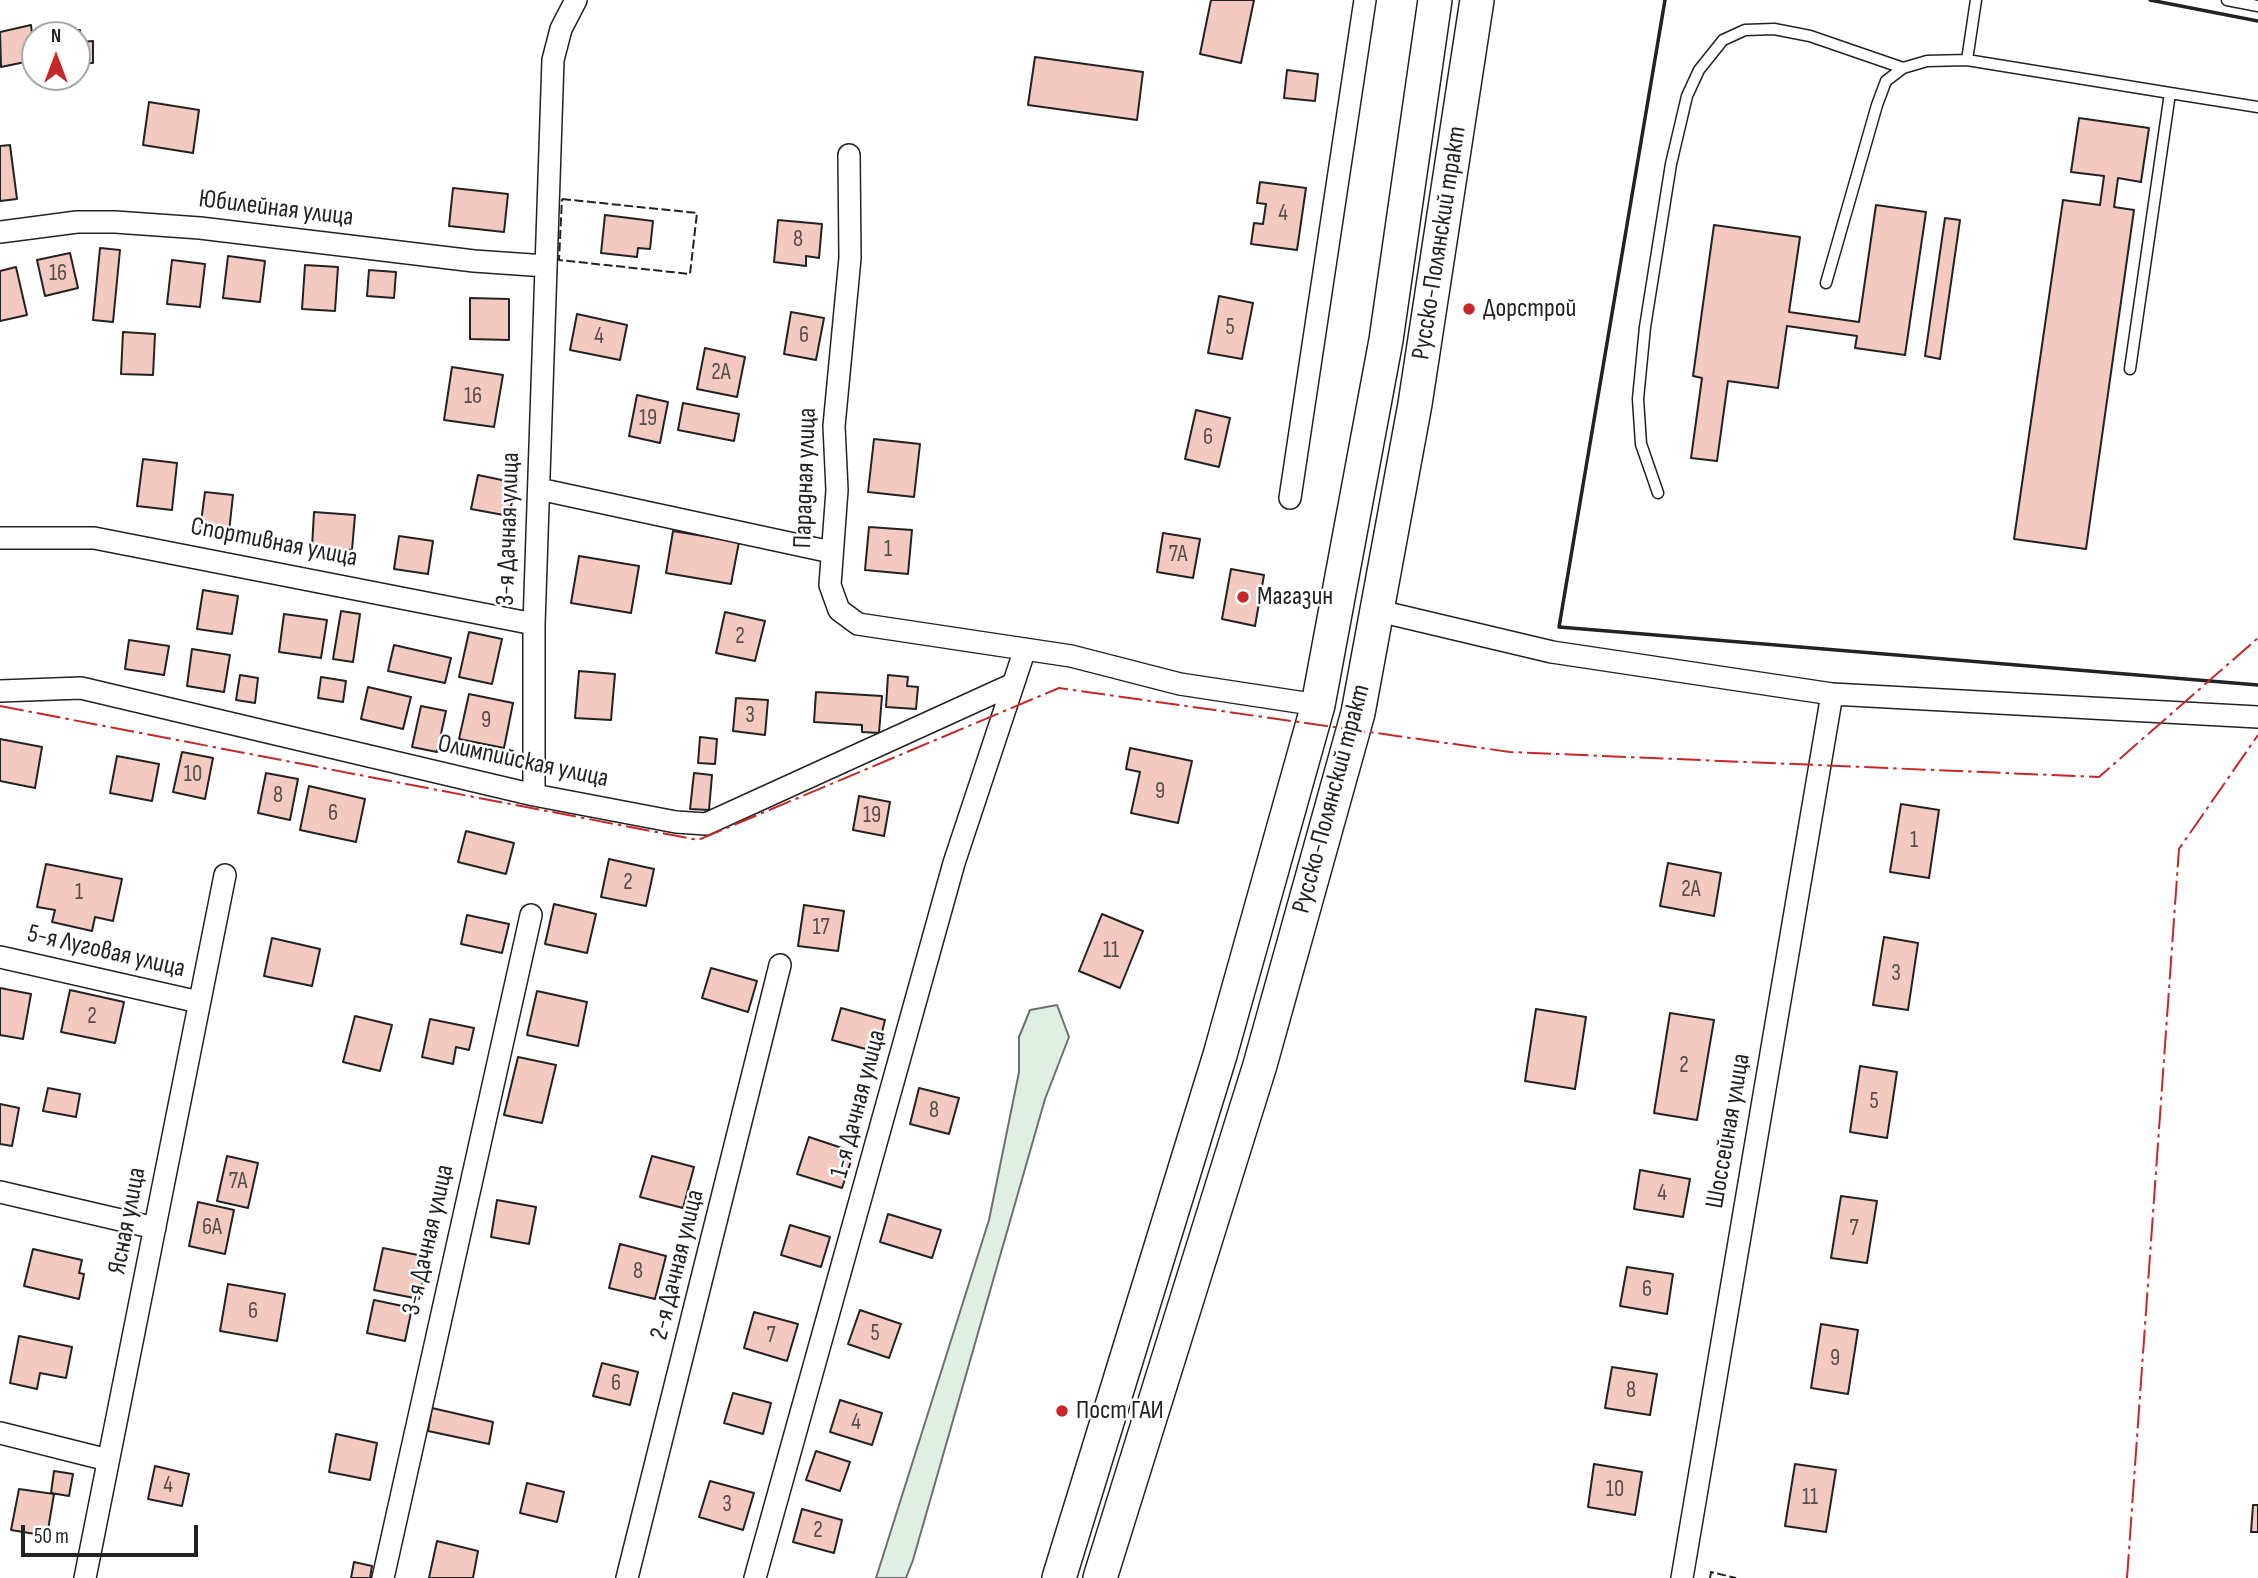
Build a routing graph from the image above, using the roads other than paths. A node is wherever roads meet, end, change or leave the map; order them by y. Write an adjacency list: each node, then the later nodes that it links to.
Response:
1 (576, 0): 14 (street, 3-я Дачная улица)
2 (1365, 0): 19 (street)
3 (1435, 0): 28 (main road, Русско-Полянский тракт)
4 (1477, 0): 22 (main road, Русско-Полянский тракт)
5 (1976, 0): 8 (lane)
6 (2227, 0): 7 (lane)
7 (2258, 6)
8 (1967, 60): 9 (lane); 10 (lane)
9 (1903, 68): 15 (lane); 18 (lane)
10 (2170, 93): 11 (lane); 16 (lane)
11 (2258, 107)
12 (849, 155): 21 (street, Парадная улица)
13 (0, 232): 14 (street, Юбилейная улица)
14 (546, 266): 17 (street, 3-я Дачная улица)
15 (1826, 283)
16 (2130, 369)
17 (539, 489): 21 (street); 23 (street, 3-я Дачная улица)
18 (1658, 493)
19 (1290, 498)
20 (0, 538): 23 (street, Спортивная улица)
21 (831, 552): 24 (street, Парадная улица)
22 (1379, 611): 27 (street); 45 (main road, Русско-Полянский тракт)
23 (534, 624): 30 (street, 3-я Дачная улица)
24 (1025, 649): 25 (street, 1-я Дачная улица); 28 (street, Парадная улица)
25 (1012, 685): 30 (street, Олимпийская улица); 43 (street, 1-я Дачная улица)
26 (0, 691): 30 (street, Олимпийская улица)
27 (1832, 694): 29 (street); 46 (street, Шоссейная улица)
28 (1318, 705): 44 (main road, Русско-Полянский тракт)
29 (2258, 717)
30 (534, 795)
31 (225, 875): 35 (street, Ясная улица)
32 (531, 915): 41 (street, 3-я Дачная улица)
33 (0, 957): 35 (street, 5-я Луговая улица)
34 (780, 965): 42 (street, 2-я Дачная улица)
35 (199, 1002): 37 (street, Ясная улица)
36 (0, 1192): 37 (street)
37 (155, 1228): 39 (street, Ясная улица)
38 (0, 1433): 39 (street)
39 (108, 1460): 40 (street, Ясная улица)
40 (85, 1578)
41 (383, 1578)
42 (627, 1578)
43 (755, 1578)
44 (1059, 1578)
45 (1100, 1578)
46 (1682, 1578)

